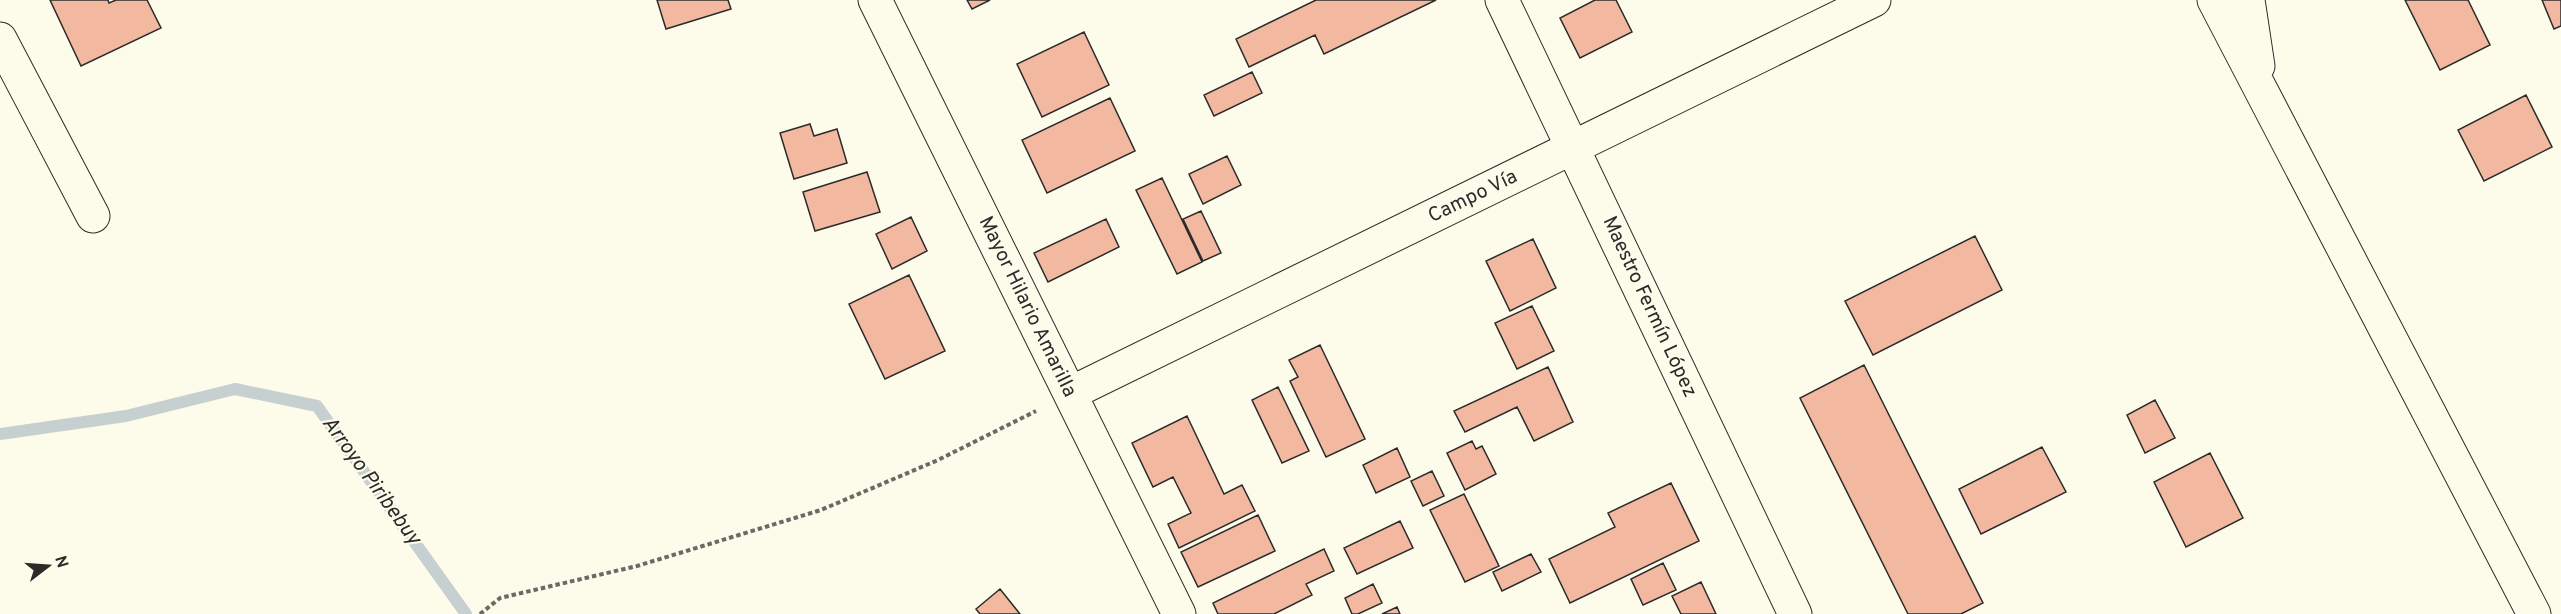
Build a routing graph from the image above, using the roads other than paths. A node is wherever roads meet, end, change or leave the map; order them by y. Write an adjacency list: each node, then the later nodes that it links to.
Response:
1 (875, 0): 10 (street, Mayor Hilario Amarilla)
2 (1502, 0): 8 (street, Maestro Fermín López)
3 (1874, 0): 8 (street, Campo Vía)
4 (2214, 0): 7 (street)
5 (2248, 0): 7 (street)
6 (0, 39): 9 (street)
7 (2261, 91): 13 (street)
8 (1574, 148): 10 (street, Campo Vía); 12 (street, Maestro Fermín López)
9 (93, 216)
10 (1071, 393): 11 (street, Mayor Hilario Amarilla)
11 (1179, 614)
12 (1795, 614)
13 (2534, 614)

